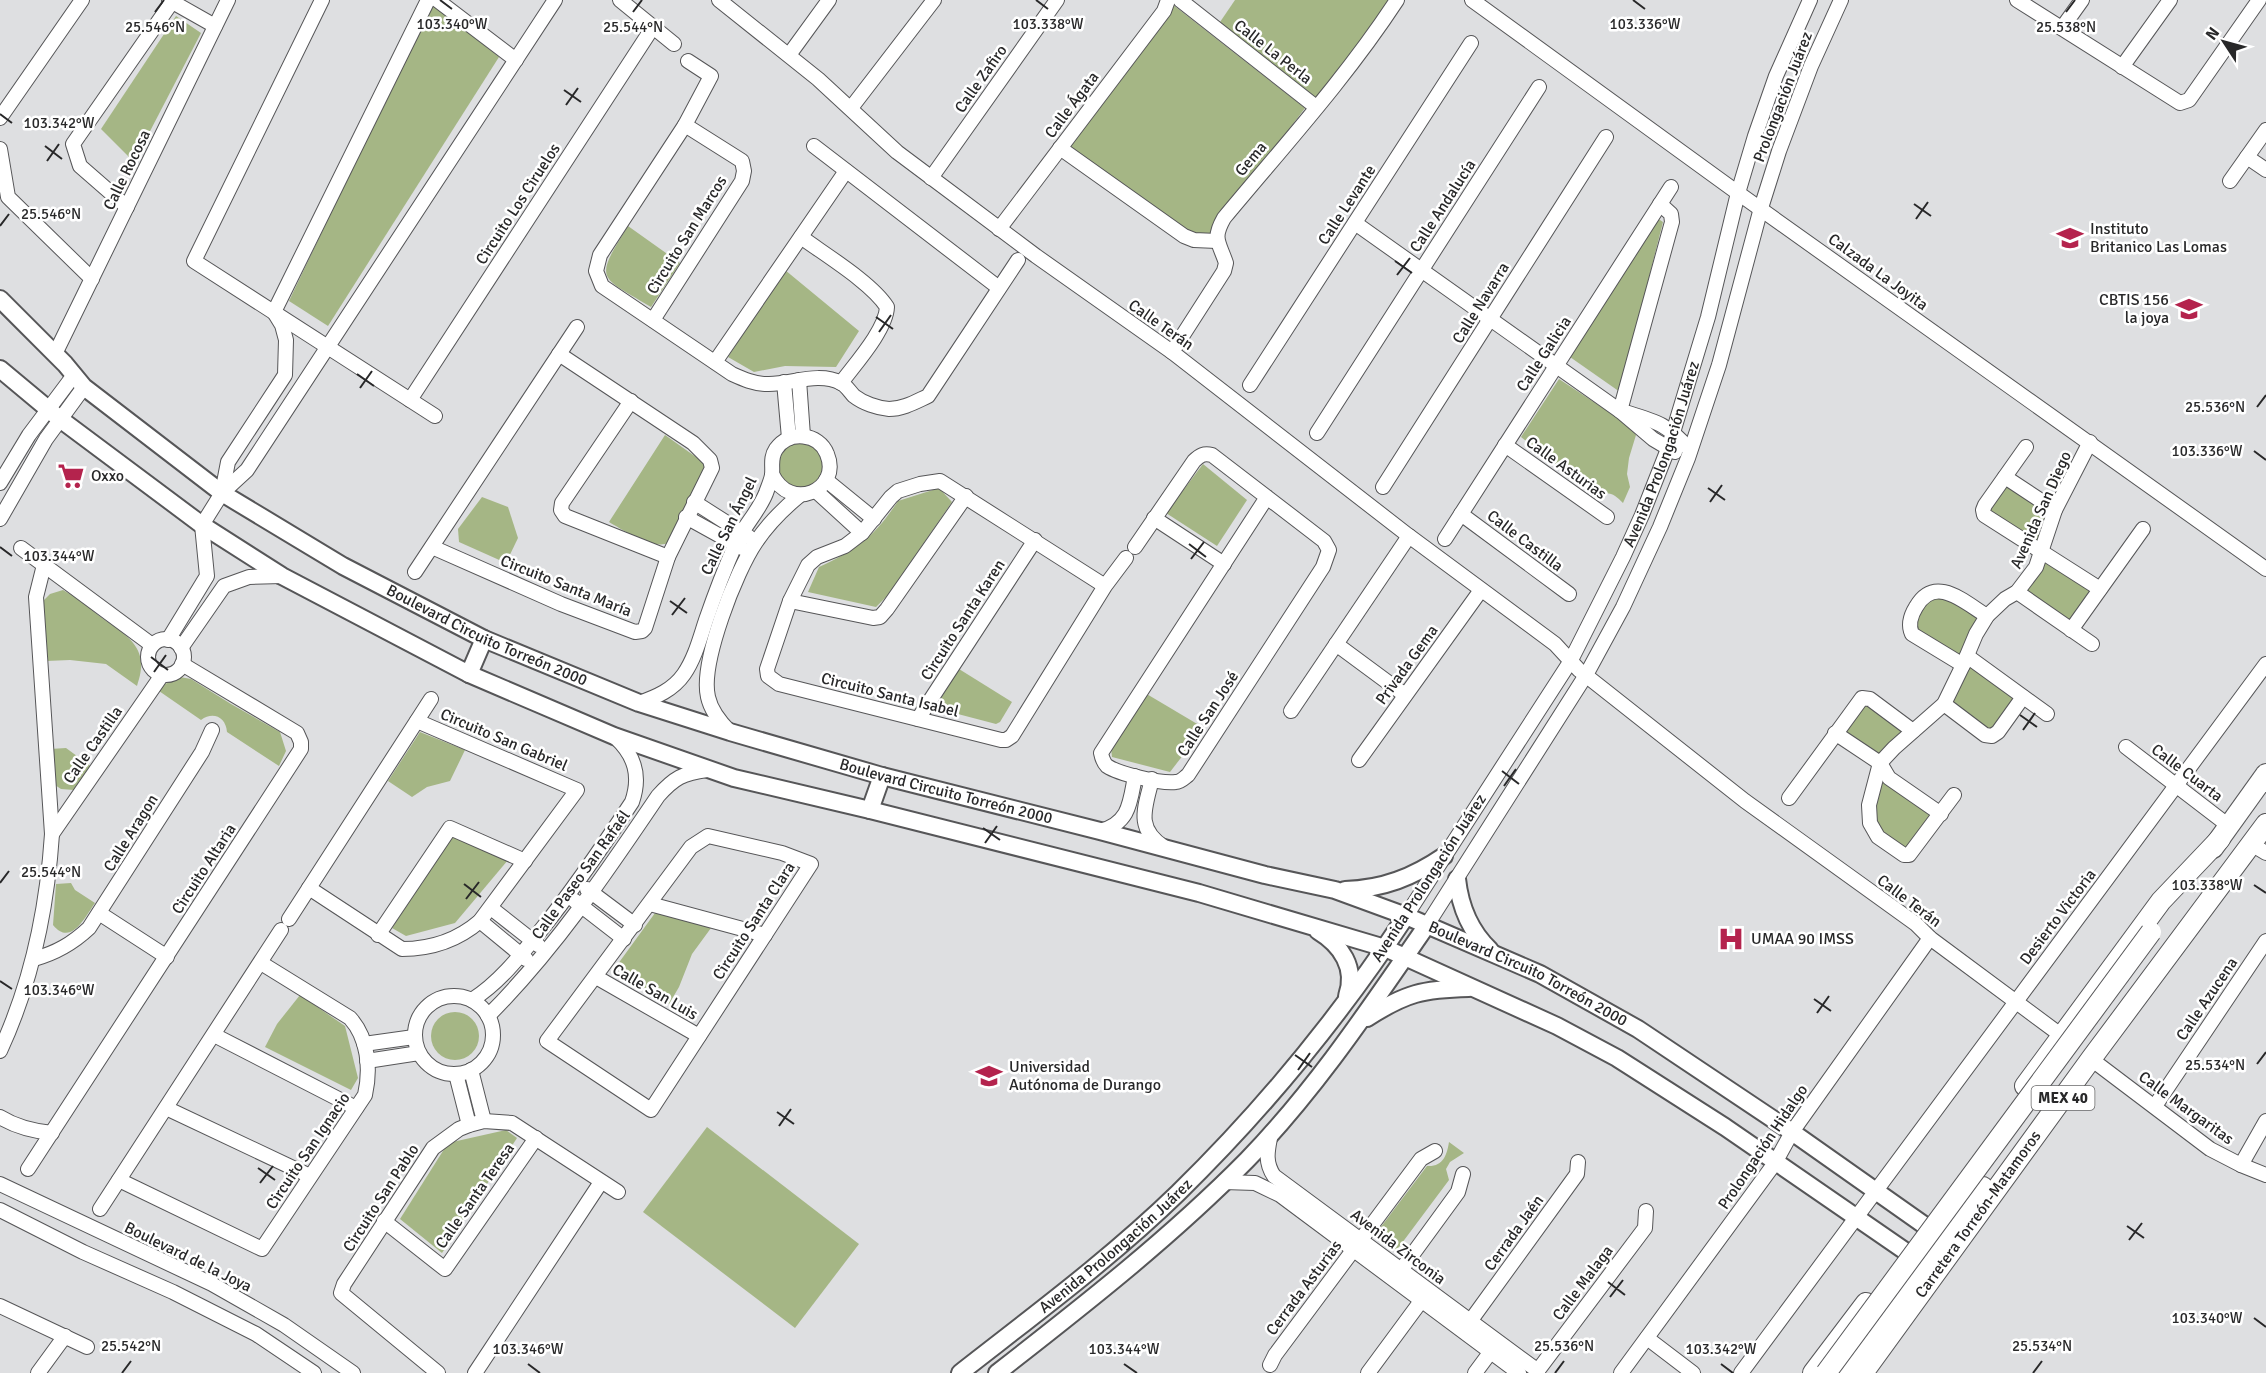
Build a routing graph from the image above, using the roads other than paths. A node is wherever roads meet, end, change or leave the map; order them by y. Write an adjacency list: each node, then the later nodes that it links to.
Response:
1 (82, 0): 35 (street)
2 (228, 0): 23 (street, Calle Rocosa)
3 (322, 0): 61 (street)
4 (428, 0): 61 (street)
5 (437, 0): 29 (street)
6 (555, 0): 29 (street)
7 (620, 0): 24 (street)
8 (718, 0): 28 (street, Calle Terán)
9 (829, 0): 28 (street)
10 (934, 0): 34 (street)
11 (1057, 0): 45 (street, Calle Zafiro)
12 (1168, 0): 40 (street, Calle Ágata)
13 (1180, 0): 33 (street, Calle La Perla)
14 (1397, 0): 33 (street, Gema)
15 (1472, 0): 48 (street, Calzada La Joyita)
16 (1810, 0): 48 (street, Prolongación Juárez)
17 (1841, 0): 51 (street, Prolongación Juárez)
18 (2017, 0): 25 (street)
19 (2082, 0): 25 (street)
20 (2170, 0): 31 (street)
21 (2259, 0): 31 (street)
22 (171, 1): 23 (street); 50 (street)
23 (216, 26): 50 (street, Calle Rocosa)
24 (653, 27): 27 (street); 79 (street, Circuito Los Ciruelos)
25 (2062, 28): 31 (street)
26 (1471, 43): 52 (street, Calle Levante)
27 (675, 44)
28 (789, 55): 34 (street, Calle Terán)
29 (516, 60): 65 (street)
30 (688, 61): 36 (street, Circuito San Marcos)
31 (2122, 67)
32 (1539, 87): 57 (street, Calle Andalucía)
33 (1316, 107): 55 (street, Gema)
34 (851, 108): 45 (street, Calle Terán)
35 (0, 118)
36 (685, 125): 63 (street, Circuito San Marcos); 63 (street, Circuito San Marcos)
37 (2266, 130): 42 (street)
38 (1606, 137): 62 (street, Calle Navarra)
39 (814, 146): 44 (street)
40 (1060, 148): 53 (street, Calle Ágata); 55 (street)
41 (0, 149): 58 (street)
42 (2247, 157): 43 (street); 46 (street)
43 (2266, 170)
44 (846, 171): 54 (street); 59 (street)
45 (931, 178): 53 (street, Calle Terán)
46 (2230, 181)
47 (1671, 187): 49 (street, Calle Galicia)
48 (1738, 193): 51 (street, Calzada La Joyita); 84 (street, Avenida Prolongación Juárez)
49 (1660, 204): 70 (street, Calle Galicia); 81 (street)
50 (127, 207): 58 (street, Calle Rocosa)
51 (1761, 208): 88 (street, Calzada La Joyita); 93 (street, Avenida Prolongación Juárez)
52 (1355, 223): 57 (street); 77 (street, Calle Levante)
53 (999, 229): 66 (street, Calle Terán)
54 (801, 237): 69 (street); 76 (street)
55 (1217, 241): 66 (street)
56 (1018, 260): 59 (street)
57 (1422, 270): 62 (street); 85 (street, Calle Andalucía)
58 (92, 279): 67 (street, Calle Rocosa)
59 (999, 288): 76 (street)
60 (0, 299): 67 (main road, Boulevard Circuito Torreón 2000)
61 (274, 312): 65 (street); 72 (street)
62 (1490, 318): 70 (street); 98 (street, Calle Navarra)
63 (653, 320): 69 (street, Circuito San Marcos)
64 (577, 327): 68 (street)
65 (328, 347): 78 (street); 79 (street)
66 (1173, 352): 115 (street, Calle Terán)
67 (55, 354): 74 (main road, Boulevard Circuito Torreón 2000)
68 (559, 354): 80 (street, Circuito Santa María); 119 (street)
69 (715, 362): 75 (street, Circuito San Marcos)
70 (1557, 365): 81 (street); 89 (street, Calle Galicia)
71 (0, 369): 82 (main road, Boulevard Circuito Torreón 2000)
72 (285, 375): 78 (street); 100 (street)
73 (799, 380): 75 (street, Circuito San Marcos); 76 (street, Circuito San Marcos); 86 (street)
74 (79, 381): 82 (street); 100 (main road, Boulevard Circuito Torreón 2000)
75 (784, 382): 87 (street)
76 (841, 383)
77 (1250, 385)
78 (303, 387): 100 (street)
79 (411, 400): 83 (street)
80 (631, 401): 104 (street, Circuito Santa María); 123 (street)
81 (1620, 411): 84 (street); 91 (street)
82 (54, 414): 97 (street); 110 (street); 112 (main road, Boulevard Circuito Torreón 2000)
83 (435, 416)
84 (1674, 432): 91 (street, Avenida Prolongación Juárez); 93 (street)
85 (1317, 433)
86 (803, 436): 87 (street); 96 (street)
87 (789, 438): 94 (street)
88 (2090, 442): 105 (street, Avenida San Diego); 126 (street, Calzada La Joyita)
89 (1506, 445): 106 (street, Calle Galicia); 108 (street, Calle Asturias)
90 (2026, 447): 95 (street)
91 (1668, 448): 93 (street); 148 (street, Avenida Prolongación Juárez)
92 (1202, 454): 103 (street, Calle San José); 109 (street, Circuito Santa Isabel)
93 (1689, 454): 153 (street, Avenida Prolongación Juárez)
94 (772, 474): 101 (street); 116 (street, Calle San Ángel)
95 (2005, 477): 105 (street); 122 (street)
96 (826, 480): 99 (street); 111 (street)
97 (0, 483)
98 (1383, 487)
99 (816, 491): 101 (street); 114 (street)
100 (222, 493): 112 (street); 141 (main road, Boulevard Circuito Torreón 2000)
101 (800, 495): 120 (street, Calle San Ángel)
102 (966, 496): 111 (street, Circuito Santa Isabel); 118 (street, Circuito Santa Isabel); 136 (street)
103 (1267, 497): 124 (street, Calle San José); 175 (street, Calle San José)
104 (694, 502): 107 (street, Circuito Santa María); 116 (street)
105 (2055, 510): 122 (street, Avenida San Diego)
106 (1461, 514): 117 (street, Calle Galicia); 135 (street, Calle Castilla)
107 (686, 517): 116 (street); 123 (street, Circuito Santa María)
108 (1607, 517)
109 (1154, 518): 124 (street); 131 (street, Circuito Santa Isabel)
110 (0, 519)
111 (874, 519): 114 (street, Circuito Santa Isabel)
112 (202, 525): 128 (street); 129 (main road, Boulevard Circuito Torreón 2000)
113 (2143, 529): 132 (street)
114 (862, 533): 136 (street, Circuito Santa Isabel)
115 (1409, 536): 133 (street, Calle Terán); 145 (street)
116 (739, 538): 120 (street); 157 (street, Calle San Ángel)
117 (1445, 539)
118 (1035, 540): 131 (street, Circuito Santa Isabel); 161 (street, Circuito Santa Karen)
119 (432, 547): 123 (street, Circuito Santa María); 127 (street)
120 (753, 547): 165 (street, Calle San Ángel)
121 (21, 548): 125 (street)
122 (2041, 551): 132 (street); 134 (street, Avenida San Diego)
123 (668, 557)
124 (1224, 564): 174 (street, Calle San José)
125 (44, 565): 144 (street); 183 (street)
126 (2266, 569)
127 (415, 572)
128 (207, 576): 130 (street); 137 (street)
129 (282, 576): 130 (street); 151 (main road, Boulevard Circuito Torreón 2000)
130 (224, 586): 139 (street)
131 (1105, 586): 161 (street, Circuito Santa Isabel)
132 (2100, 589): 140 (street)
133 (1481, 590): 148 (street, Calle Terán); 154 (street, Privada Gema)
134 (2017, 592): 138 (street, Avenida San Diego); 140 (street)
135 (1569, 594)
136 (790, 601): 161 (street, Circuito Santa Isabel)
137 (186, 612): 139 (street); 142 (street)
138 (1987, 616): 147 (street, Avenida San Diego); 147 (street)
139 (198, 620): 146 (street)
140 (2074, 626): 143 (street)
141 (484, 639): 151 (main road); 157 (main road, Boulevard Circuito Torreón 2000)
142 (168, 640): 144 (street); 146 (street)
143 (2092, 644)
144 (152, 645): 152 (street)
145 (1336, 645): 154 (street); 159 (street)
146 (181, 648): 149 (street)
147 (1965, 661): 155 (street); 158 (street, Avenida San Diego)
148 (1570, 662): 153 (street, Calle Terán); 186 (street, Avenida Prolongación Juárez)
149 (182, 664): 152 (street); 214 (street, Circuito Altaria)
150 (2266, 664): 176 (street, Desierto Victoria)
151 (469, 674): 167 (main road, Boulevard Circuito Torreón 2000)
152 (162, 675): 183 (street, Calle Castilla)
153 (1586, 675): 188 (street, Avenida Prolongación Juárez); 205 (street, Calle Terán)
154 (1405, 695): 169 (street, Privada Gema)
155 (2023, 697): 158 (street); 160 (street)
156 (431, 699): 162 (street, Circuito San Gabriel)
157 (639, 703): 165 (main road, Boulevard Circuito Torreón 2000)
158 (1944, 704): 164 (street, Avenida San Diego)
159 (1291, 711)
160 (2047, 714)
161 (918, 719)
162 (417, 721): 187 (street, Circuito San Gabriel); 190 (street, Circuito San Gabriel)
163 (212, 730): 197 (street, Calle Aragon)
164 (1913, 731): 166 (street); 170 (street, Avenida San Diego)
165 (730, 732): 173 (main road, Boulevard Circuito Torreón 2000)
166 (1835, 733): 170 (street); 178 (street)
167 (615, 736): 171 (main road, Boulevard Circuito Torreón 2000); 189 (street, Calle Paseo San Rafaél)
168 (2126, 747): 176 (street, Calle Cuarta)
169 (1359, 760)
170 (1880, 763): 180 (street); 180 (street)
171 (709, 770): 179 (main road, Boulevard Circuito Torreón 2000); 192 (street, Calle Paseo San Rafaél)
172 (2266, 774): 182 (highway, MEX 40)
173 (882, 776): 179 (main road); 181 (main road, Boulevard Circuito Torreón 2000)
174 (1135, 776): 175 (street, Calle San José); 181 (street)
175 (1152, 779): 185 (street)
176 (2176, 785): 182 (street, Calle Cuarta); 221 (street, Desierto Victoria)
177 (1954, 795): 180 (street)
178 (1789, 798)
179 (870, 810): 200 (main road, Boulevard Circuito Torreón 2000)
180 (1941, 814)
181 (1100, 831): 185 (main road, Boulevard Circuito Torreón 2000)
182 (2224, 832): 227 (highway); 302 (highway, MEX 40, bridge)
183 (52, 834): 215 (street)
184 (2262, 835): 233 (highway, Carretera Torreón-Matamoros / MEX 40)
185 (1164, 847): 191 (main road, Boulevard Circuito Torreón 2000)
186 (1444, 856): 191 (main road); 198 (street, Avenida Prolongación Juárez)
187 (525, 861): 196 (street, Circuito San Gabriel); 203 (street)
188 (1457, 879): 202 (street, Avenida Prolongación Juárez); 213 (main road)
189 (578, 883): 192 (street); 193 (street, Calle Paseo San Rafaél)
190 (309, 888): 203 (street, Circuito San Gabriel); 216 (street, Circuito San Gabriel)
191 (1335, 890): 198 (main road, Boulevard Circuito Torreón 2000)
192 (592, 893): 195 (street, Calle Paseo San Rafaél); 201 (street)
193 (568, 896): 195 (street); 207 (street, Calle Paseo San Rafaél)
194 (650, 904): 201 (street, Circuito Santa Clara); 204 (street); 204 (street, Circuito Santa Clara)
195 (582, 906): 206 (street); 210 (street, Calle Paseo San Rafaél)
196 (491, 908): 199 (street, Circuito San Gabriel); 207 (street)
197 (99, 913): 214 (street); 215 (street, Calle Aragon)
198 (1406, 916): 202 (main road, Boulevard Circuito Torreón 2000); 209 (main road, Avenida Prolongación Juárez)
199 (480, 921): 203 (street, Circuito San Gabriel); 211 (street)
200 (1301, 922): 209 (main road, Boulevard Circuito Torreón 2000); 222 (main road)
201 (635, 925): 206 (street, Circuito Santa Clara)
202 (1427, 925): 212 (main road, Avenida Prolongación Juárez); 213 (main road, Boulevard Circuito Torreón 2000)
203 (378, 934)
204 (765, 935): 226 (street, Circuito Santa Clara)
205 (1930, 938): 221 (street, Calle Terán); 243 (street, Prolongación Hidalgo)
206 (624, 939): 218 (street, Circuito Santa Clara)
207 (533, 940): 210 (street); 211 (street, Calle Paseo San Rafaél)
208 (2266, 941): 236 (street, Calle Azucena)
209 (1385, 948): 212 (main road, Boulevard Circuito Torreón 2000); 222 (main road, Avenida Prolongación Juárez)
210 (547, 951): 217 (street, Calle Paseo San Rafaél)
211 (520, 955): 217 (street); 220 (street, Calle Paseo San Rafaél)
212 (1406, 956): 219 (main road, Boulevard Circuito Torreón 2000); 224 (main road, Avenida Prolongación Juárez)
213 (1497, 956): 243 (main road, Boulevard Circuito Torreón 2000)
214 (166, 957): 245 (street, Circuito Altaria)
215 (34, 959): 230 (street)
216 (261, 963): 225 (street); 229 (street, Circuito San Ignacio)
217 (534, 966): 223 (street, Calle Paseo San Rafaél)
218 (596, 976): 226 (street, Calle San Luis); 226 (street, Circuito Santa Clara)
219 (1475, 988): 224 (main road); 249 (main road, Boulevard Circuito Torreón 2000)
220 (472, 1000): 223 (street); 228 (street)
221 (2016, 1001): 227 (street, Calle Terán); 259 (street, Desierto Victoria)
222 (1343, 1007): 281 (main road, Avenida Prolongación Juárez)
223 (488, 1016): 234 (street)
224 (1361, 1022): 244 (main road, Avenida Prolongación Juárez)
225 (214, 1035): 237 (street); 238 (street)
226 (699, 1036)
227 (2062, 1036): 261 (highway)
228 (414, 1037): 229 (street); 231 (street)
229 (364, 1044): 232 (street, Circuito San Ignacio)
230 (0, 1051)
231 (419, 1053): 232 (street); 235 (street)
232 (367, 1061): 238 (street, Circuito San Ignacio)
233 (2086, 1066): 236 (street, Calle Margaritas); 262 (highway); 304 (highway, Carretera Torreón-Matamoros / MEX 40)
234 (471, 1070): 235 (street); 240 (street)
235 (456, 1074): 242 (street)
236 (2155, 1106): 250 (street, Calle Margaritas)
237 (166, 1108): 254 (street); 255 (street)
238 (356, 1108): 254 (street, Circuito San Ignacio)
239 (0, 1117): 245 (street)
240 (484, 1121): 242 (street, Circuito San Pablo); 246 (street, Circuito San Pablo)
241 (2266, 1121): 250 (street)
242 (469, 1125): 267 (street, Circuito San Pablo)
243 (1792, 1131): 249 (street, Prolongación Hidalgo); 259 (main road, Boulevard Circuito Torreón 2000)
244 (1272, 1132): 257 (main road, Avenida Prolongación Juárez); 270 (street, Avenida Zirconia)
245 (52, 1133): 251 (street, Circuito Altaria)
246 (536, 1138): 256 (street, Circuito San Pablo); 267 (street, Calle Santa Teresa)
247 (1435, 1151): 270 (street, Cerrada Asturias)
248 (1578, 1162): 279 (street, Cerrada Jaén)
249 (1775, 1163): 266 (main road, Boulevard Circuito Torreón 2000); 282 (street, Prolongación Hidalgo)
250 (2241, 1166): 253 (street, Calle Margaritas)
251 (28, 1169)
252 (1464, 1174): 274 (street)
253 (2266, 1175)
254 (310, 1176): 255 (street, Circuito San Ignacio)
255 (119, 1180): 263 (street)
256 (601, 1182): 260 (street, Circuito San Pablo); 292 (street)
257 (1224, 1182): 270 (street, Avenida Zirconia); 285 (main road, Avenida Prolongación Juárez)
258 (0, 1184): 290 (street, Boulevard de la Joya)
259 (1876, 1191): 266 (street, Desierto Victoria); 268 (main road, Boulevard Circuito Torreón 2000)
260 (618, 1192)
261 (1944, 1198): 262 (highway); 268 (highway)
262 (1966, 1208): 269 (highway)
263 (100, 1209)
264 (0, 1210): 289 (street)
265 (1646, 1211): 287 (street, Calle Malaga)
266 (1857, 1217): 272 (main road, Boulevard Circuito Torreón 2000); 300 (street, Desierto Victoria)
267 (384, 1221): 291 (street, Circuito San Pablo)
268 (1924, 1225): 271 (highway); 272 (highway)
269 (1946, 1237): 271 (highway); 273 (highway)
270 (1357, 1245): 274 (street, Avenida Zirconia); 286 (street, Cerrada Asturias)
271 (1927, 1246): 272 (highway); 273 (highway)
272 (1905, 1251): 275 (highway)
273 (1923, 1268): 278 (highway)
274 (1397, 1275): 276 (street, Avenida Zirconia)
275 (1878, 1287): 278 (highway); 301 (highway)
276 (1425, 1295): 279 (street, Avenida Zirconia); 295 (street)
277 (0, 1306): 280 (street)
278 (1895, 1306): 303 (highway)
279 (1467, 1326): 284 (street, Avenida Zirconia)
280 (65, 1336): 283 (street); 288 (street)
281 (1004, 1338): 285 (main road); 293 (main road, Avenida Prolongación Juárez)
282 (1647, 1338): 298 (street, Prolongación Hidalgo); 299 (street)
283 (87, 1347)
284 (1494, 1347): 287 (street, Avenida Zirconia); 296 (street); 297 (street, Avenida Zirconia)
285 (1017, 1357): 294 (main road, Avenida Prolongación Juárez)
286 (1270, 1365)
287 (1537, 1372)
288 (38, 1373)
289 (314, 1373)
290 (353, 1373)
291 (438, 1373)
292 (475, 1373)
293 (960, 1373)
294 (997, 1373)
295 (1368, 1373)
296 (1475, 1373)
297 (1519, 1373)
298 (1621, 1373)
299 (1693, 1373)
300 (1741, 1373)
301 (1813, 1373)
302 (1826, 1373)
303 (1846, 1373)
304 (1863, 1373)

